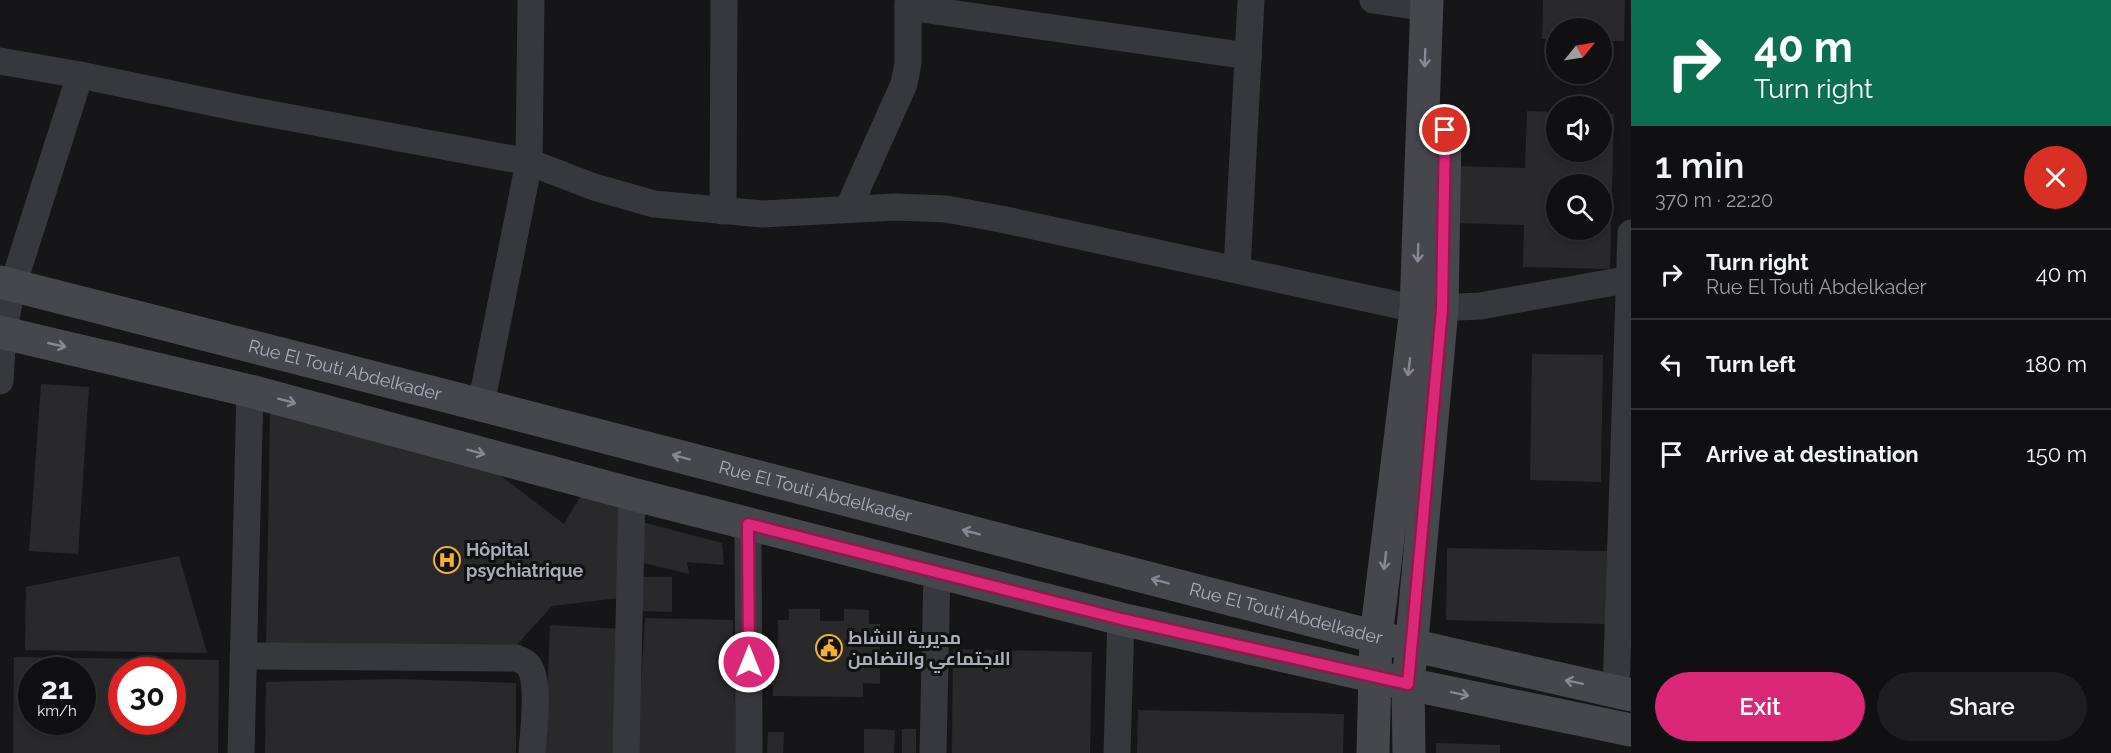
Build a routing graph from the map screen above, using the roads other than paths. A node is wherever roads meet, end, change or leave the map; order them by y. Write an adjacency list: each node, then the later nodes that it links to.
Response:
1 (531, 0): 10 (street)
2 (724, 0): 12 (street)
3 (1251, 0): 7 (street)
4 (1373, 0): 5 (street)
5 (1435, 3): 17 (street)
6 (908, 4): 7 (street); 11 (street)
7 (1248, 56): 14 (street)
8 (0, 61): 9 (street)
9 (80, 75): 10 (street); 16 (street)
10 (530, 162): 12 (street); 21 (street)
11 (848, 209): 12 (street); 14 (street)
12 (723, 211)
13 (1631, 233): 15 (street)
14 (1237, 270): 17 (street)
15 (1630, 279): 17 (street); 31 (street)
16 (6, 284): 18 (street); 21 (street, Rue El Touti Abdelkader)
17 (1429, 309): 26 (street, one-way to 26); 27 (street)
18 (1, 332): 19 (street); 20 (street, Rue El Touti Abdelkader, one-way to 20)
19 (0, 381)
20 (250, 391): 22 (street, Rue El Touti Abdelkader, one-way to 22); 28 (street)
21 (481, 405): 26 (street, Rue El Touti Abdelkader, one-way to 21)
22 (632, 494): 23 (street, Rue El Touti Abdelkader); 35 (street)
23 (748, 524): 24 (street, Rue El Touti Abdelkader); 36 (street)
24 (937, 571): 25 (street, Rue El Touti Abdelkader); 37 (street)
25 (1121, 619): 29 (street, Rue El Touti Abdelkader); 38 (street)
26 (1376, 638): 27 (street, Rue El Touti Abdelkader); 29 (street)
27 (1413, 647): 30 (street); 31 (street, Rue El Touti Abdelkader, one-way to 27)
28 (243, 656): 33 (street); 34 (street)
29 (1373, 676): 30 (street, Rue El Touti Abdelkader); 39 (street)
30 (1408, 684): 32 (street, Rue El Touti Abdelkader, one-way to 32); 40 (street)
31 (1624, 693)
32 (1631, 730)
33 (241, 753)
34 (532, 753)
35 (626, 753)
36 (749, 753)
37 (933, 753)
38 (1117, 753)
39 (1373, 753)
40 (1409, 753)

